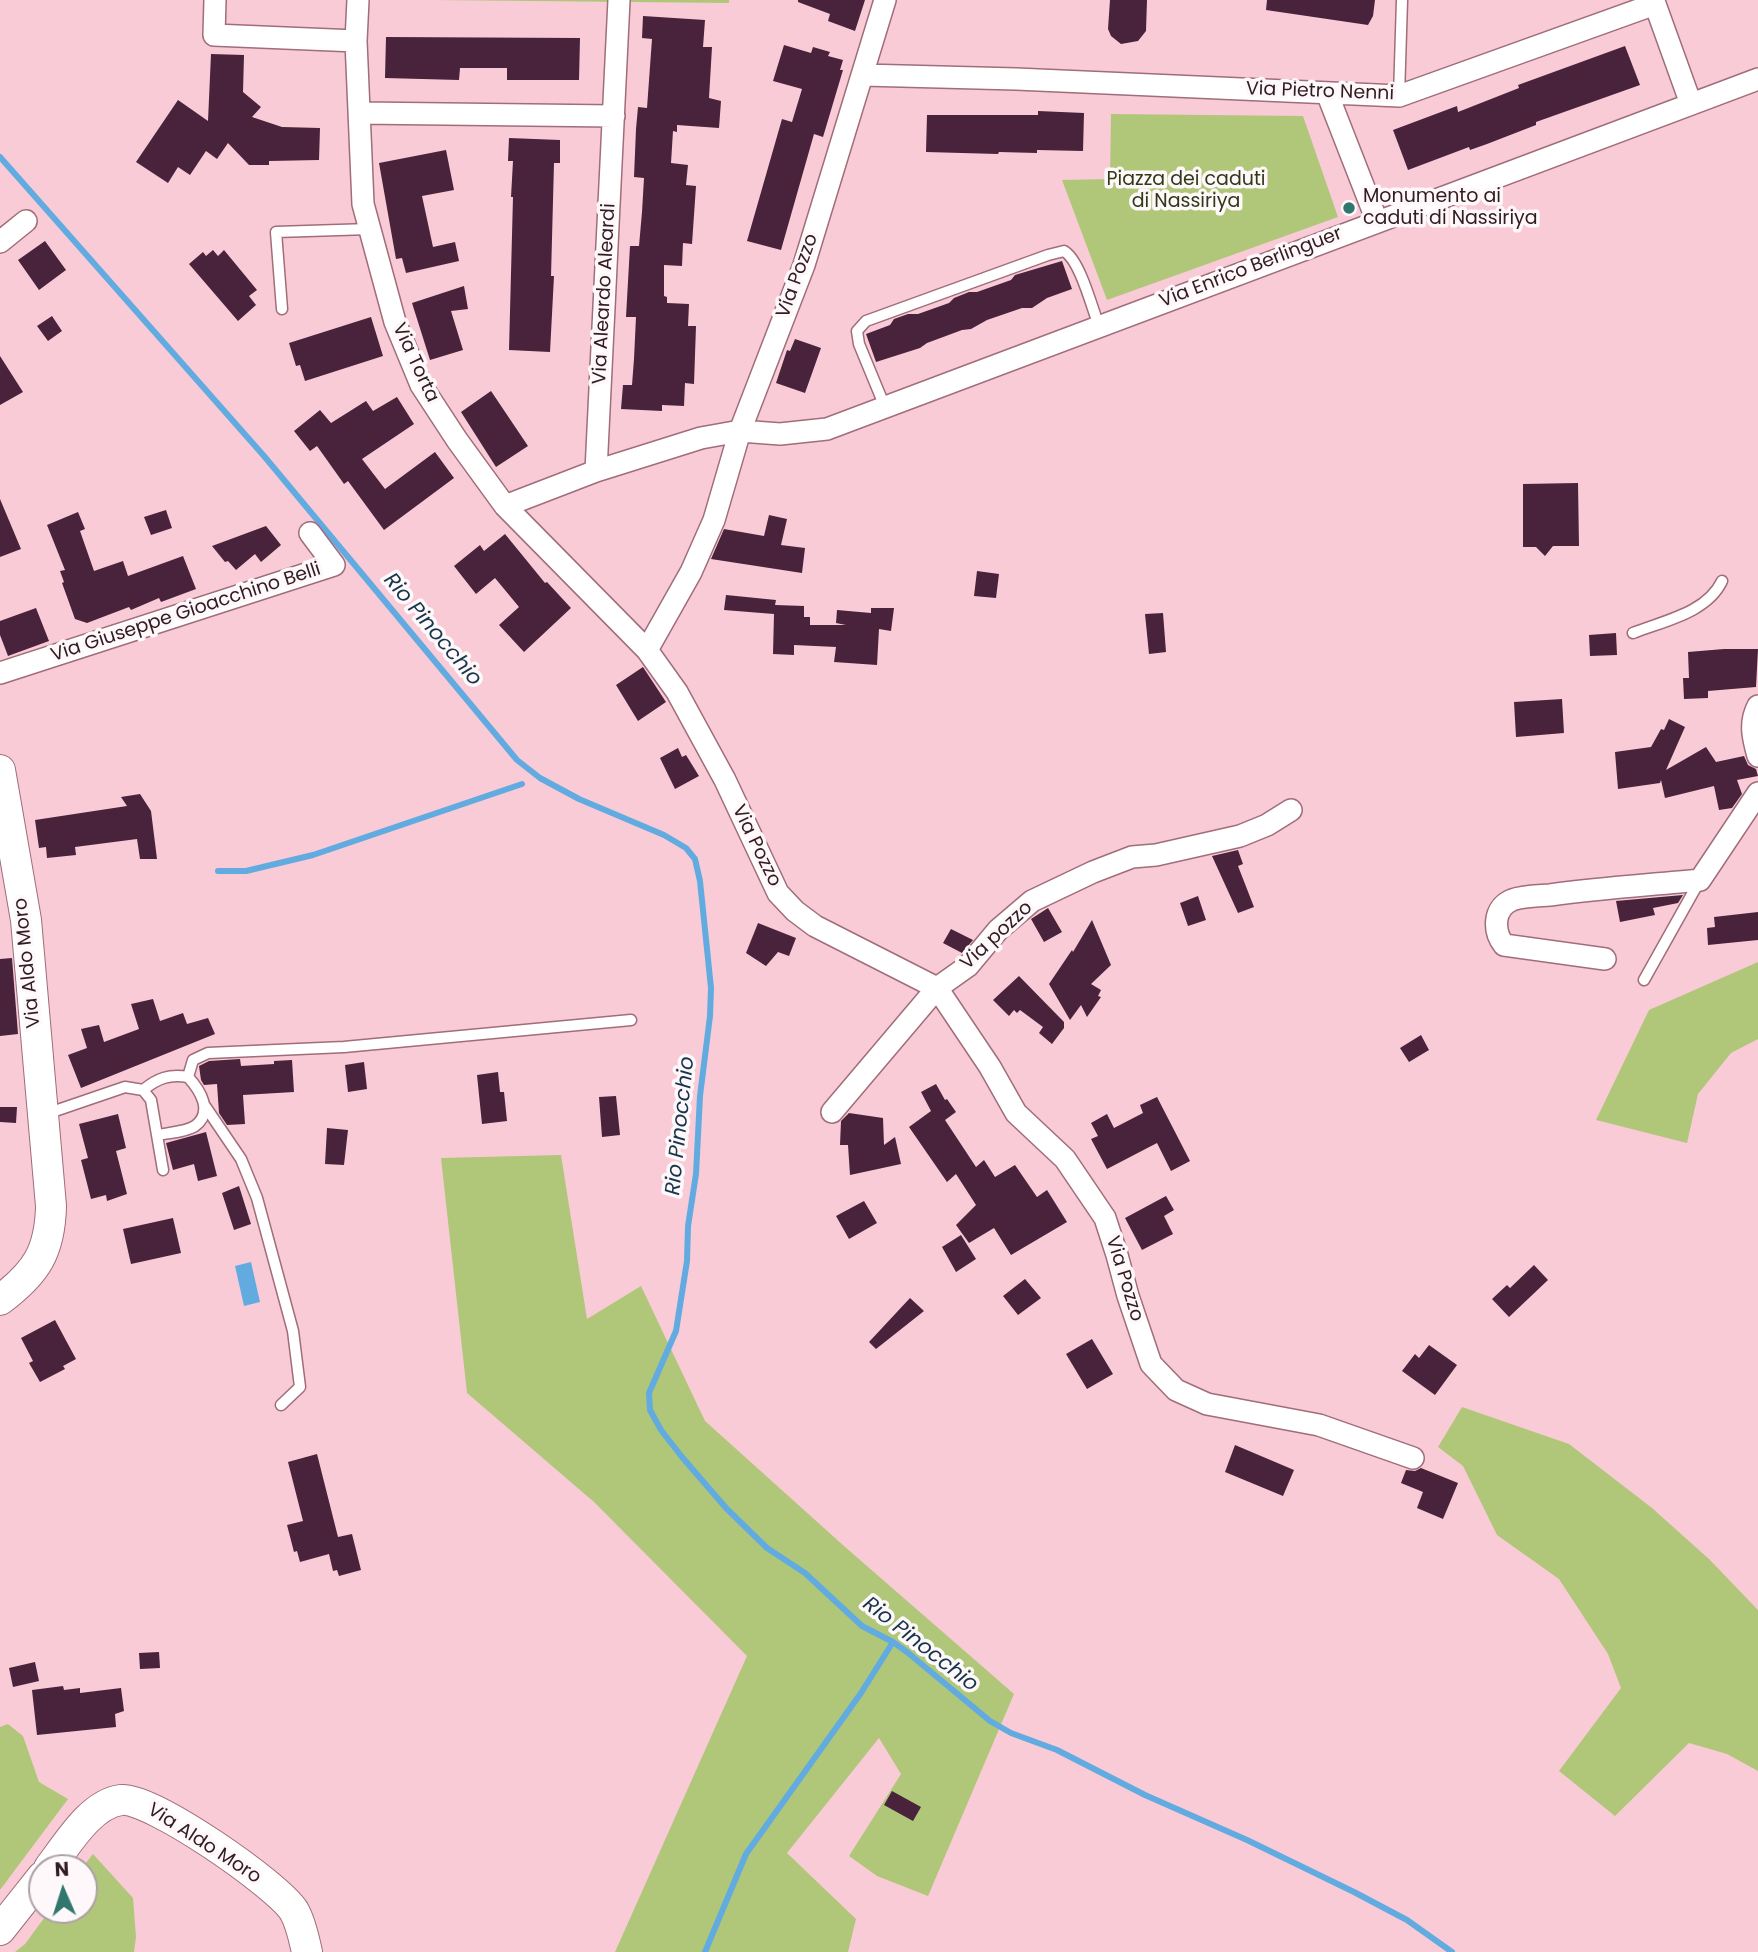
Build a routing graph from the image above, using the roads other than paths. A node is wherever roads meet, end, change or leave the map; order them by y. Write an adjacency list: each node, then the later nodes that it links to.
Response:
1 (215, 0): 7 (street)
2 (358, 0): 7 (street, Via Torta)
3 (619, 0): 14 (street, Via Aleardo Aleardi)
4 (884, 0): 8 (street, Via Pozzo)
5 (1402, 0): 11 (lane)
6 (1654, 2): 11 (street, Via Pietro Nenni); 12 (street, Via Pietro Nenni)
7 (356, 41): 13 (street, Via Torta)
8 (863, 75): 10 (street, Via Pietro Nenni); 22 (street, Via Pozzo)
9 (1758, 79): 12 (street, Via Enrico Berlinguer)
10 (1327, 93): 11 (street, Via Pietro Nenni); 16 (street)
11 (1399, 96)
12 (1691, 104): 16 (street, Via Enrico Berlinguer)
13 (360, 113): 14 (street); 17 (street, Via Torta)
14 (614, 116): 23 (street, Via Aleardo Aleardi)
15 (26, 221): 18 (street)
16 (1377, 221): 20 (street, Via Enrico Berlinguer)
17 (370, 229): 19 (lane); 24 (street, Via Torta)
18 (0, 242)
19 (282, 309)
20 (1099, 326): 21 (street, Via Enrico Berlinguer); 21 (lane)
21 (885, 407): 22 (street, Via Enrico Berlinguer)
22 (740, 431): 23 (street); 28 (street, Via Pozzo)
23 (596, 471): 24 (street)
24 (505, 506): 28 (street, Via Torta)
25 (310, 533): 29 (street, Via Giuseppe Gioacchino Belli)
26 (1723, 581): 27 (lane)
27 (1633, 633)
28 (647, 650): 38 (street, Via Pozzo)
29 (0, 673)
30 (1758, 706): 31 (street)
31 (1758, 756)
32 (0, 770): 44 (main road, Via Aldo Moro)
33 (1758, 793): 35 (street)
34 (1291, 810): 38 (street, Via pozzo)
35 (1700, 880): 36 (street); 37 (lane)
36 (1605, 959)
37 (1644, 979)
38 (937, 988): 43 (street, Via pozzo); 49 (street, Via Pozzo)
39 (631, 1020): 40 (lane)
40 (188, 1077): 41 (lane); 42 (lane)
41 (143, 1090): 44 (lane); 45 (lane)
42 (205, 1106): 45 (lane); 48 (lane)
43 (832, 1112)
44 (43, 1115): 47 (main road, Via Aldo Moro)
45 (157, 1135): 46 (lane)
46 (163, 1170)
47 (0, 1300)
48 (281, 1405)
49 (1413, 1458)
50 (61, 1854): 53 (main road, Via Aldo Moro)
51 (28, 1895): 52 (main road)
52 (0, 1930)
53 (307, 1952)

